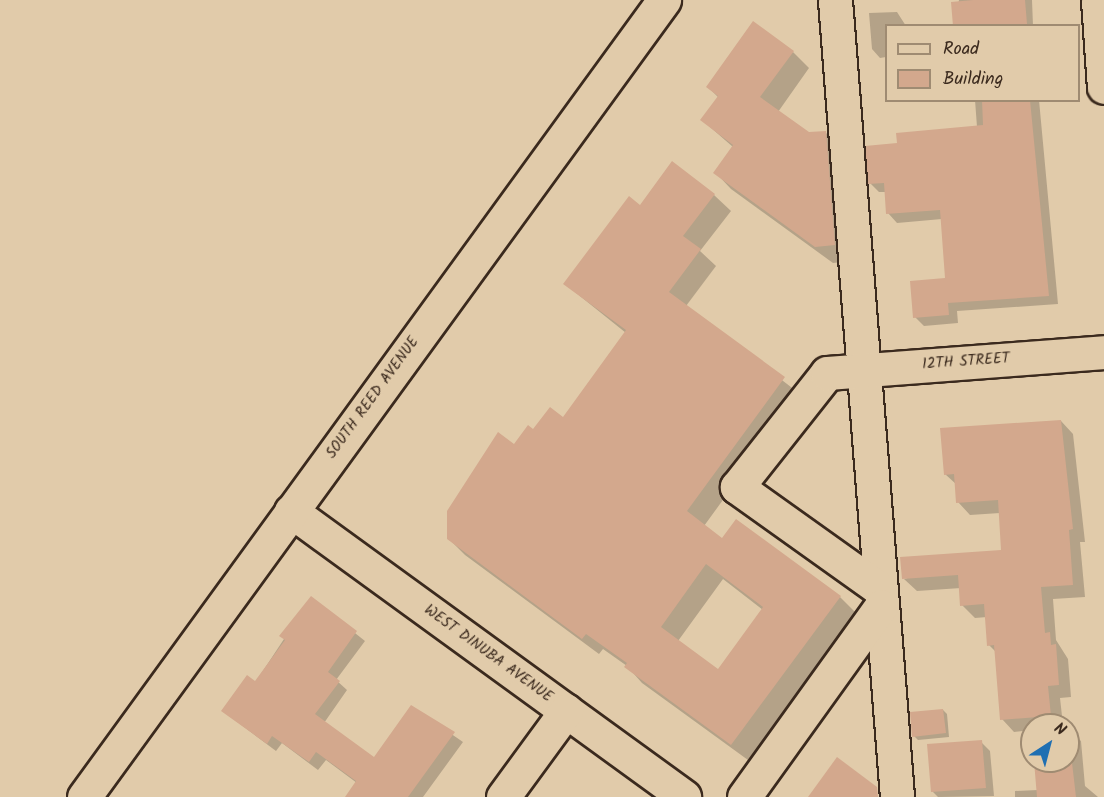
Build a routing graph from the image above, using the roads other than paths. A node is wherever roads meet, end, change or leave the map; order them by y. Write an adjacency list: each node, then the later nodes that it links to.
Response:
1 (664, 0): 7 (street, SOUTH REED AVENUE)
2 (835, 0): 6 (street)
3 (1098, 0): 4 (street)
4 (1104, 87)
5 (1104, 352): 6 (street, 12TH STREET)
6 (863, 370): 8 (street); 8 (street, 12TH STREET)
7 (291, 511): 9 (street, WEST DINUBA AVENUE); 10 (street, SOUTH REED AVENUE)
8 (881, 597): 13 (street); 14 (street)
9 (566, 711): 11 (street); 12 (street, WEST DINUBA AVENUE)
10 (84, 797)
11 (503, 797)
12 (684, 797)
13 (744, 797)
14 (897, 797)

